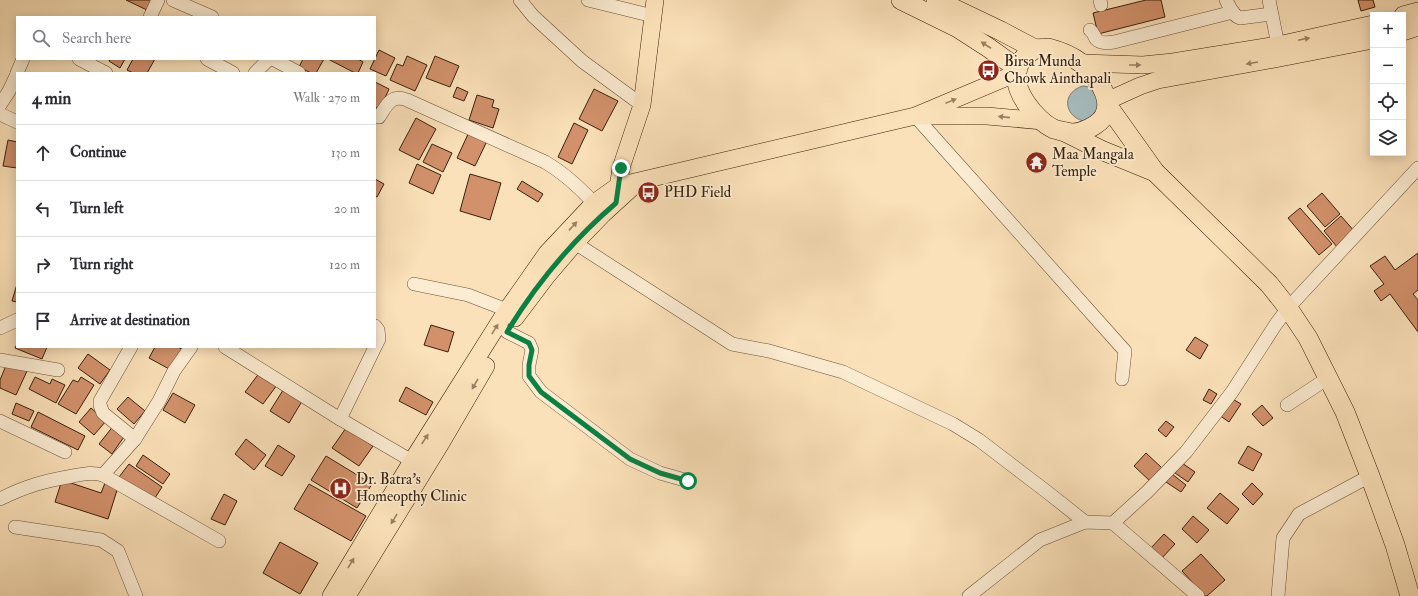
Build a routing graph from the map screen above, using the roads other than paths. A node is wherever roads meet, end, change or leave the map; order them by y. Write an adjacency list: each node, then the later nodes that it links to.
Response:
1 (158, 0): 14 (street)
2 (173, 0): 15 (street)
3 (520, 0): 38 (street)
4 (588, 0): 9 (street)
5 (901, 0): 29 (highway, one-way to 5)
6 (936, 0): 22 (highway)
7 (1226, 0): 11 (street)
8 (1269, 0): 12 (street)
9 (654, 8): 38 (main road)
10 (1418, 11): 13 (main road)
11 (1232, 12): 12 (street); 18 (street)
12 (1271, 14): 21 (street)
13 (1406, 14)
14 (150, 16)
15 (210, 16)
16 (1370, 25): 21 (main road, one-way to 16)
17 (1418, 27): 19 (main road)
18 (1090, 30)
19 (1406, 31)
20 (1370, 41): 36 (main road, one-way to 36)
21 (1278, 45): 28 (main road, one-way to 21)
22 (1035, 49): 28 (highway); 29 (highway)
23 (23, 60): 30 (street)
24 (80, 60): 31 (street)
25 (209, 60): 32 (street)
26 (268, 60): 33 (street)
27 (275, 60): 34 (street)
28 (1082, 63): 36 (highway)
29 (1017, 70): 41 (main road, one-way to 29); 42 (highway)
30 (17, 72)
31 (104, 72)
32 (231, 72)
33 (256, 72)
34 (297, 72)
35 (16, 75): 37 (street)
36 (1107, 104): 44 (highway); 46 (highway)
37 (0, 105)
38 (642, 105): 48 (main road)
39 (0, 114): 43 (street)
40 (376, 116): 49 (street)
41 (915, 116): 42 (main road, one-way to 41); 47 (main road); 67 (street)
42 (1042, 121): 44 (highway)
43 (16, 122)
44 (1064, 132): 46 (highway)
45 (1418, 168): 53 (street)
46 (1155, 172): 53 (highway)
47 (640, 181): 48 (main road); 50 (main road)
48 (618, 186): 49 (main road); 50 (main road)
49 (594, 203): 54 (main road, one-way to 49)
50 (616, 203): 51 (main road)
51 (575, 243): 58 (main road); 78 (street)
52 (414, 284): 54 (street)
53 (1288, 308): 66 (highway); 79 (street)
54 (507, 310): 73 (main road, one-way to 54)
55 (16, 320): 57 (street)
56 (376, 327): 59 (street)
57 (0, 328)
58 (507, 332): 73 (main road, one-way to 73); 76 (street)
59 (376, 345)
60 (130, 348): 71 (street)
61 (189, 348): 71 (street)
62 (227, 348): 69 (street)
63 (375, 348): 69 (street)
64 (0, 360): 65 (street)
65 (58, 370)
66 (1328, 378): 68 (street); 75 (highway)
67 (1122, 379)
68 (1287, 405)
69 (340, 419): 73 (street)
70 (0, 421): 72 (street)
71 (135, 439): 74 (street)
72 (65, 452)
73 (418, 466): 83 (main road, one-way to 73); 84 (main road, one-way to 84)
74 (103, 475): 77 (street); 81 (street)
75 (1370, 476): 87 (street); 88 (highway)
76 (688, 481)
77 (0, 500)
78 (1085, 522): 79 (street); 85 (street)
79 (1114, 523): 86 (street)
80 (15, 527): 82 (street)
81 (219, 541)
82 (136, 596)
83 (331, 596)
84 (347, 596)
85 (969, 596)
86 (1198, 596)
87 (1278, 596)
88 (1410, 596)

